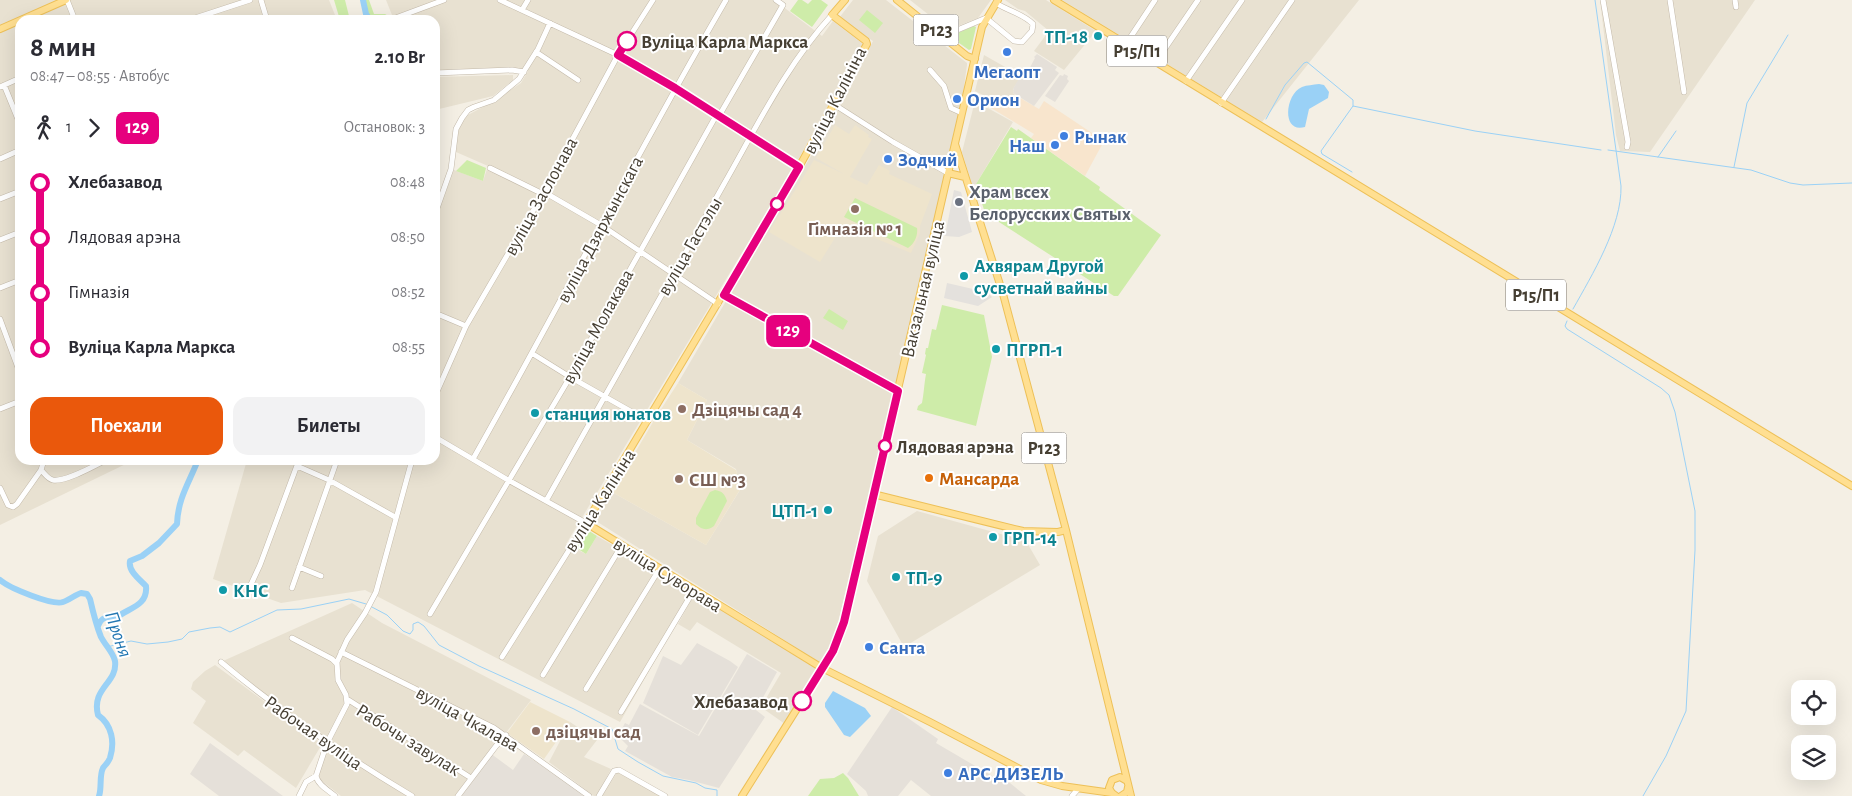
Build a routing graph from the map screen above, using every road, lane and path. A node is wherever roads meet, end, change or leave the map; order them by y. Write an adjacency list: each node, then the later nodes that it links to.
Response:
1 (66, 0): 23 (main road); 24 (street)
2 (250, 0): 25 (street)
3 (261, 0): 26 (street)
4 (444, 0): 27 (street)
5 (500, 0): 22 (street)
6 (528, 0): 22 (street)
7 (653, 0): 36 (street, вуліца Заслонава)
8 (726, 0): 46 (street, вуліца Дзяржынскага)
9 (776, 0): 52 (street, вуліца Молакава)
10 (845, 0): 28 (main road, вуліца Гастэлы)
11 (897, 0): 33 (main road, Р123)
12 (1054, 0): 34 (main road, Р15/П1)
13 (1155, 0): 34 (street)
14 (1198, 0): 38 (street)
15 (1242, 0): 44 (street)
16 (1292, 0): 48 (street)
17 (1603, 0): 55 (street)
18 (1670, 0): 47 (street)
19 (1735, 0): 21 (street)
20 (997, 2): 29 (main road, Вакзальная вуліца); 29 (street)
21 (1736, 7)
22 (522, 10): 31 (street)
23 (31, 15)
24 (73, 15)
25 (204, 15)
26 (266, 15)
27 (404, 15)
28 (832, 15): 49 (main road, вуліца Калініна); 53 (street, вуліца Гастэлы)
29 (986, 18): 33 (street); 37 (main road, Вакзальная вуліца)
30 (15, 22): 32 (main road)
31 (550, 24): 35 (street); 36 (street)
32 (0, 28)
33 (944, 36): 37 (main road, Р123)
34 (1126, 44): 38 (main road, Р15/П1)
35 (536, 52): 40 (street); 43 (street)
36 (618, 55): 46 (street); 63 (street, вуліца Заслонава)
37 (975, 59): 51 (main road, Вакзальная вуліца / Р123)
38 (1156, 63): 44 (main road, Р15/П1)
39 (930, 70): 51 (street)
40 (524, 72): 41 (street); 65 (street)
41 (440, 73)
42 (15, 80): 45 (street)
43 (578, 80)
44 (1186, 81): 48 (main road, Р15/П1)
45 (2, 86): 50 (street)
46 (675, 88): 52 (street); 66 (street, вуліца Дзяржынскага)
47 (1684, 92)
48 (1221, 103): 98 (main road, Р15/П1)
49 (835, 105): 58 (main road, вуліца Калініна); 60 (street)
50 (15, 113)
51 (962, 113): 54 (main road, Вакзальная вуліца / Р123)
52 (718, 115): 53 (street); 69 (street, вуліца Молакава)
53 (752, 136): 58 (street); 70 (street, вуліца Гастэлы)
54 (955, 143): 60 (main road, Вакзальная вуліца); 61 (main road, Р123)
55 (1627, 147)
56 (15, 152): 57 (street)
57 (0, 159)
58 (799, 167): 73 (main road, вуліца Калініна)
59 (490, 168): 63 (street)
60 (948, 173): 61 (main road); 82 (main road, Вакзальная вуліца)
61 (965, 177): 104 (main road, Р123)
62 (15, 193): 64 (street)
63 (544, 193): 66 (street); 77 (street, вуліца Заслонава)
64 (0, 199)
65 (440, 199)
66 (601, 225): 69 (street); 78 (street, вуліца Дзяржынскага)
67 (15, 234): 68 (street)
68 (0, 240)
69 (639, 252): 70 (street); 80 (street, вуліца Молакава)
70 (673, 273): 74 (street); 83 (street, вуліца Гастэлы)
71 (15, 282): 72 (street)
72 (0, 288)
73 (724, 295): 74 (main road, вуліца Калініна); 82 (main road)
74 (718, 304): 86 (main road, вуліца Калініна)
75 (440, 316): 77 (street)
76 (0, 319): 79 (street)
77 (466, 326): 81 (street, вуліца Заслонава)
78 (533, 354): 80 (street); 88 (street, вуліца Дзяржынскага)
79 (15, 360)
80 (570, 377): 83 (street); 97 (street, вуліца Молакава)
81 (440, 385)
82 (898, 391): 100 (main road, Вакзальная вуліца)
83 (606, 397): 86 (street); 101 (street, вуліца Гастэлы)
84 (15, 403): 85 (street)
85 (0, 409)
86 (648, 421): 103 (main road, вуліца Калініна)
87 (440, 440): 88 (street, вуліца Суворава)
88 (473, 459): 97 (street, вуліца Суворава)
89 (42, 465): 95 (street)
90 (96, 465): 95 (street)
91 (297, 465): 111 (street)
92 (302, 465): 96 (street)
93 (335, 465): 96 (street)
94 (411, 465): 102 (street)
95 (41, 470): 99 (street)
96 (329, 480): 102 (street); 106 (street)
97 (508, 480): 101 (street, вуліца Суворава); 112 (street, вуліца Молакава)
98 (1852, 486)
99 (0, 488)
100 (873, 494): 104 (main road); 118 (main road, Вакзальная вуліца)
101 (546, 500): 103 (street, вуліца Суворава)
102 (395, 517): 114 (street)
103 (586, 523): 105 (main road, вуліца Суворава); 115 (street, вуліца Калініна)
104 (1066, 530): 125 (main road, Р123)
105 (622, 545): 107 (main road, вуліца Суворава); 119 (street)
106 (299, 567): 108 (street); 109 (street)
107 (660, 568): 110 (main road, вуліца Суворава); 120 (street)
108 (320, 576)
109 (292, 588)
110 (694, 590): 118 (main road, вуліца Суворава); 122 (street)
111 (246, 595)
112 (430, 614)
113 (292, 638): 117 (street)
114 (341, 652): 117 (street); 123 (street, вуліца Чкалава)
115 (502, 656)
116 (221, 662): 124 (street, Рабочая вуліца)
117 (337, 664): 121 (street)
118 (822, 668): 130 (main road, вуліца Суворава); 140 (main road, Вакзальная вуліца)
119 (544, 675)
120 (586, 690)
121 (346, 699): 124 (street); 127 (street, Рабочы завулак)
122 (621, 712)
123 (506, 736): 127 (street); 137 (street, вуліца Чкалава)
124 (328, 743): 126 (street); 135 (street, Рабочая вуліца)
125 (1121, 757): 128 (main road); 129 (main road, Р123)
126 (316, 776): 133 (street); 134 (street)
127 (471, 778): 136 (street)
128 (1112, 780): 129 (main road); 131 (main road); 132 (main road)
129 (1128, 784): 142 (main road); 143 (main road, Р123)
130 (1078, 789): 131 (main road, вуліца Суворава); 141 (street)
131 (1087, 789): 132 (main road)
132 (1114, 795)
133 (299, 796)
134 (335, 796)
135 (412, 796)
136 (458, 796)
137 (589, 796)
138 (599, 796): 139 (street)
139 (665, 796)
140 (742, 796)
141 (1072, 796)
142 (1121, 796)
143 (1130, 796)

